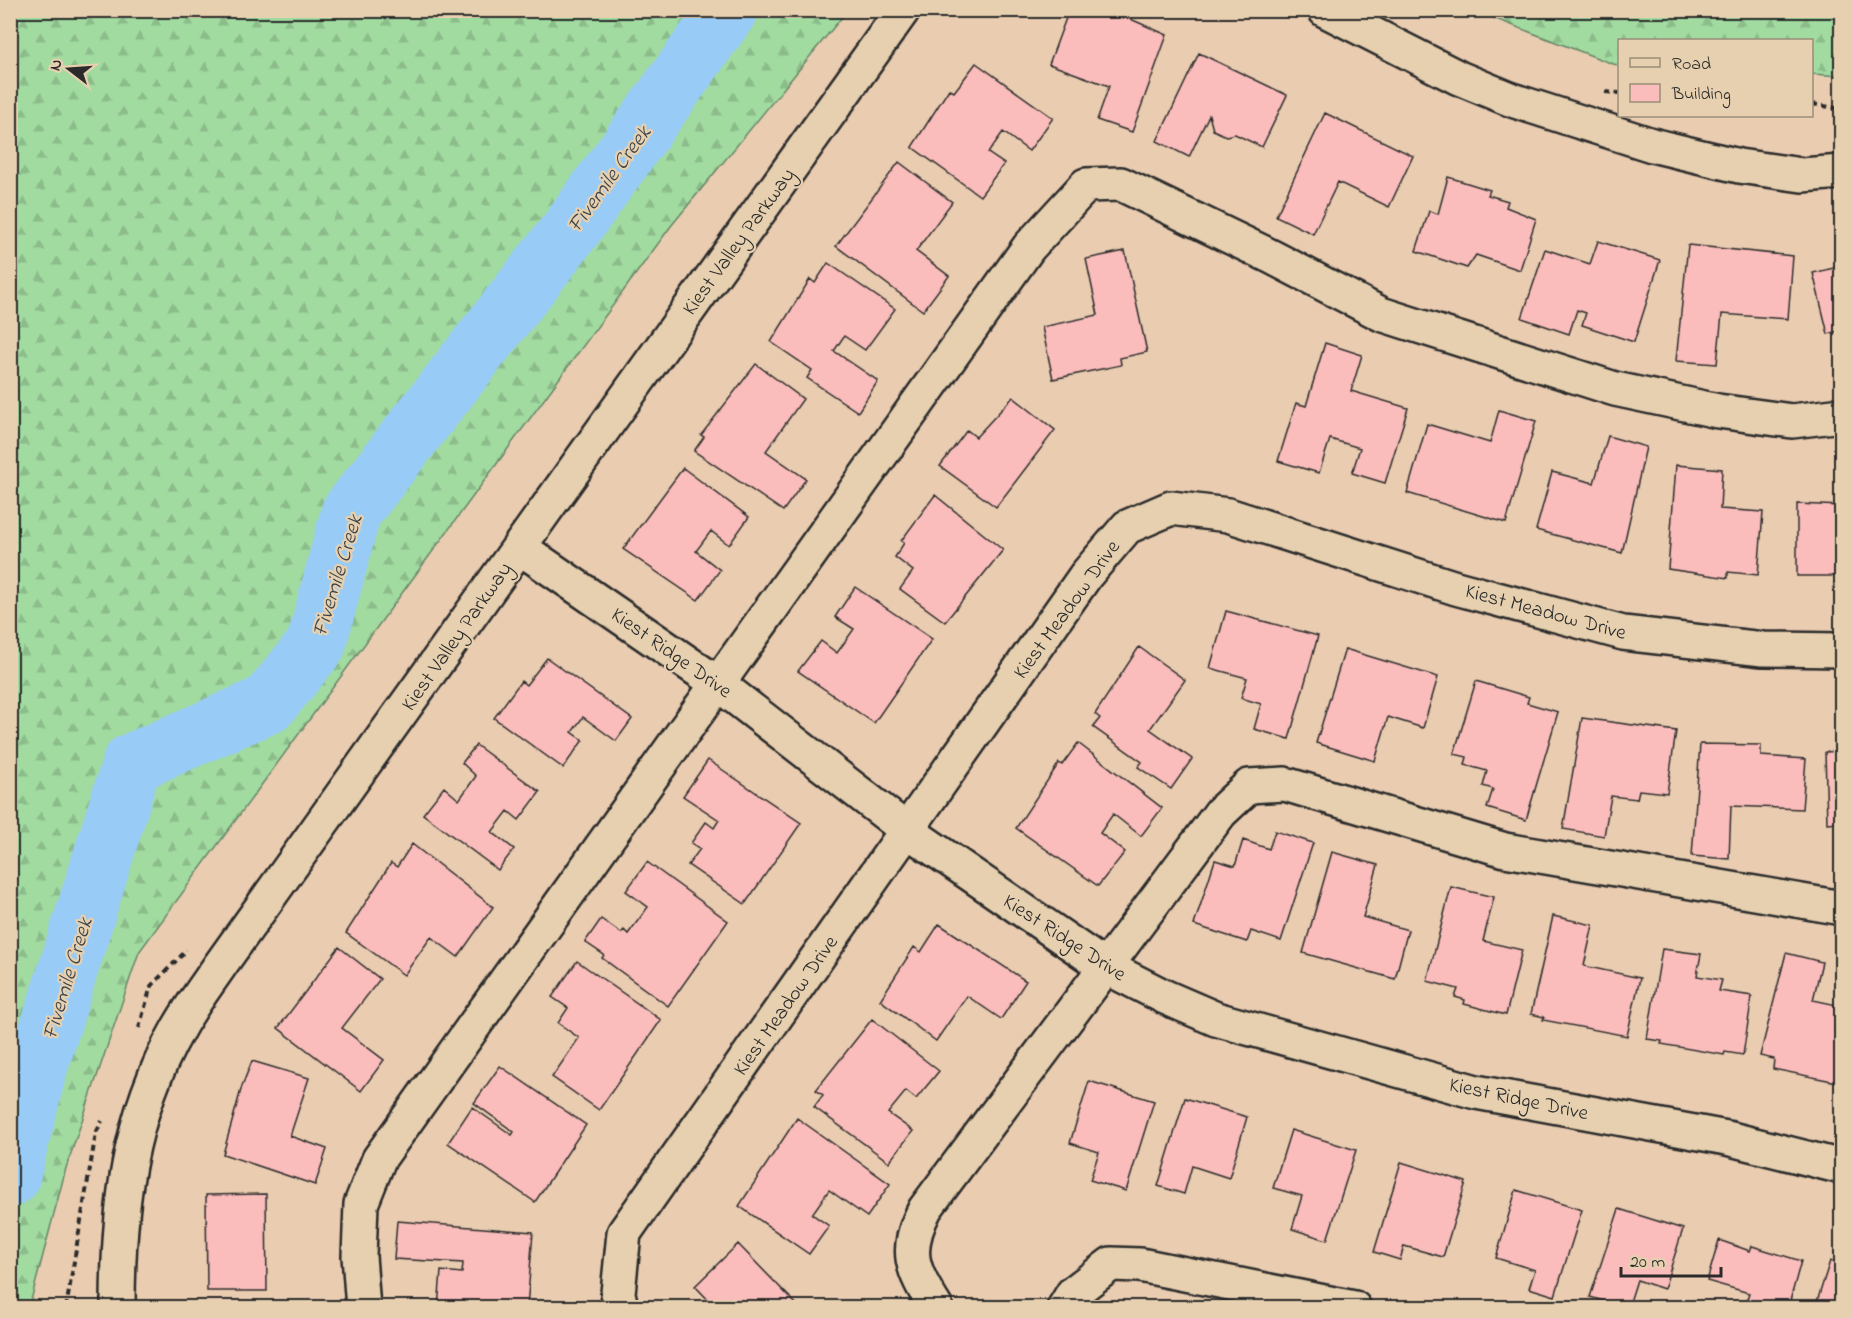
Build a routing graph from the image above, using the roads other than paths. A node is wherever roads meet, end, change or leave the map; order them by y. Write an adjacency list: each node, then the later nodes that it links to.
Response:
1 (903, 10): 5 (street, Kiest Valley Parkway)
2 (1325, 10): 3 (street)
3 (1842, 172)
4 (1842, 416): 7 (street)
5 (519, 547): 7 (street, Kiest Ridge Drive); 12 (street, Kiest Valley Parkway)
6 (1842, 650): 8 (street, Kiest Meadow Drive)
7 (717, 683): 8 (street, Kiest Ridge Drive); 13 (street)
8 (908, 831): 10 (street, Kiest Ridge Drive); 14 (street, Kiest Meadow Drive)
9 (1842, 908): 10 (street)
10 (1104, 966): 11 (street, Kiest Ridge Drive); 15 (street)
11 (1842, 1167)
12 (118, 1308)
13 (363, 1308)
14 (621, 1308)
15 (936, 1308)
16 (1064, 1308): 17 (street)
17 (1354, 1308)

